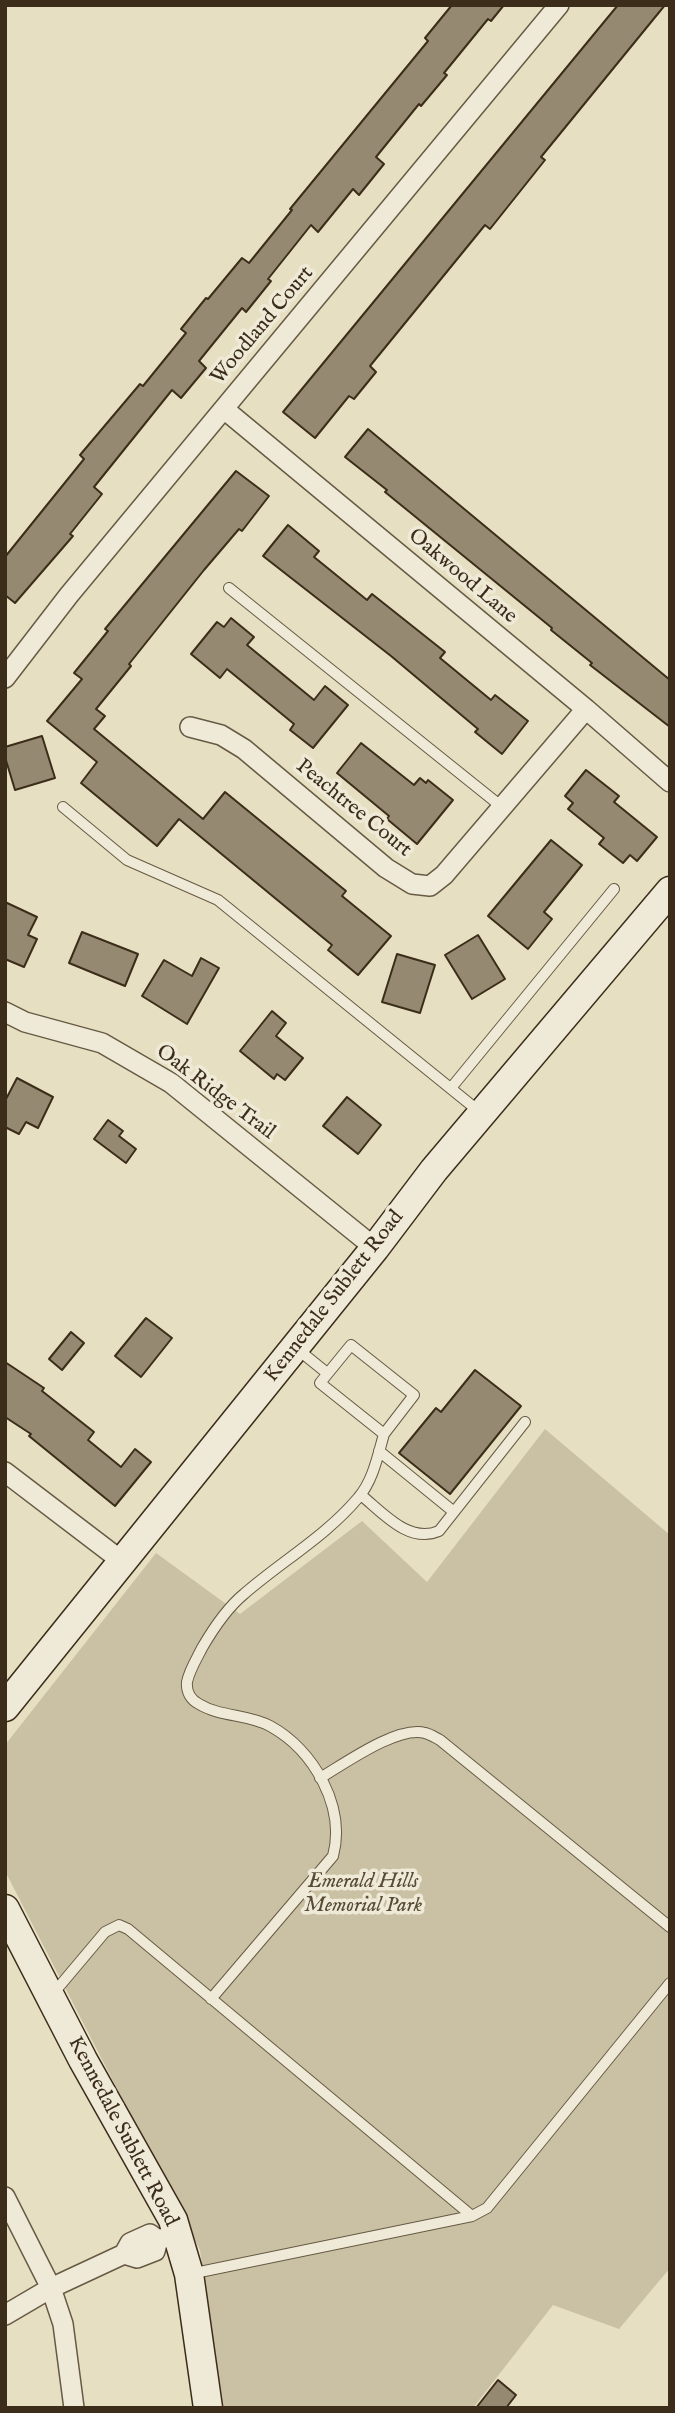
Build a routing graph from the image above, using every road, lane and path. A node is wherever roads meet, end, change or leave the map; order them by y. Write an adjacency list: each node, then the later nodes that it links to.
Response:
1 (559, 5): 2 (street, Woodland Court)
2 (224, 409): 4 (street, Woodland Court); 5 (street, Oakwood Lane)
3 (229, 588): 9 (lane)
4 (5, 678)
5 (586, 709): 7 (street, Oakwood Lane); 9 (street, Peachtree Court)
6 (190, 727): 9 (street, Peachtree Court)
7 (670, 782)
8 (63, 807): 13 (lane)
9 (502, 807)
10 (614, 889): 13 (lane)
11 (670, 891): 14 (main road, Kennedale Sublett Road)
12 (5, 1012): 15 (street, Oak Ridge Trail)
13 (451, 1088): 14 (lane)
14 (482, 1114): 15 (main road, Kennedale Sublett Road)
15 (375, 1248): 16 (main road, Kennedale Sublett Road)
16 (296, 1348): 17 (lane); 24 (main road, Kennedale Sublett Road)
17 (327, 1373): 19 (lane); 19 (lane)
18 (525, 1422): 23 (lane)
19 (384, 1434): 20 (lane)
20 (379, 1451): 22 (lane); 23 (lane)
21 (5, 1472): 24 (street)
22 (361, 1495): 23 (lane); 26 (lane)
23 (454, 1512)
24 (123, 1562): 25 (main road, Kennedale Sublett Road)
25 (5, 1707)
26 (320, 1778): 28 (lane); 31 (lane)
27 (8, 1925): 30 (main road, Kennedale Sublett Road)
28 (670, 1927)
29 (670, 1983): 33 (lane)
30 (50, 1998): 31 (lane); 34 (main road, Kennedale Sublett Road)
31 (211, 1999): 33 (lane)
32 (5, 2197): 36 (street)
33 (472, 2216): 35 (lane)
34 (168, 2237): 35 (main road, Kennedale Sublett Road); 36 (street)
35 (189, 2274): 39 (main road, Kennedale Sublett Road)
36 (51, 2288): 37 (street); 38 (street)
37 (5, 2315)
38 (74, 2408)
39 (208, 2408)

